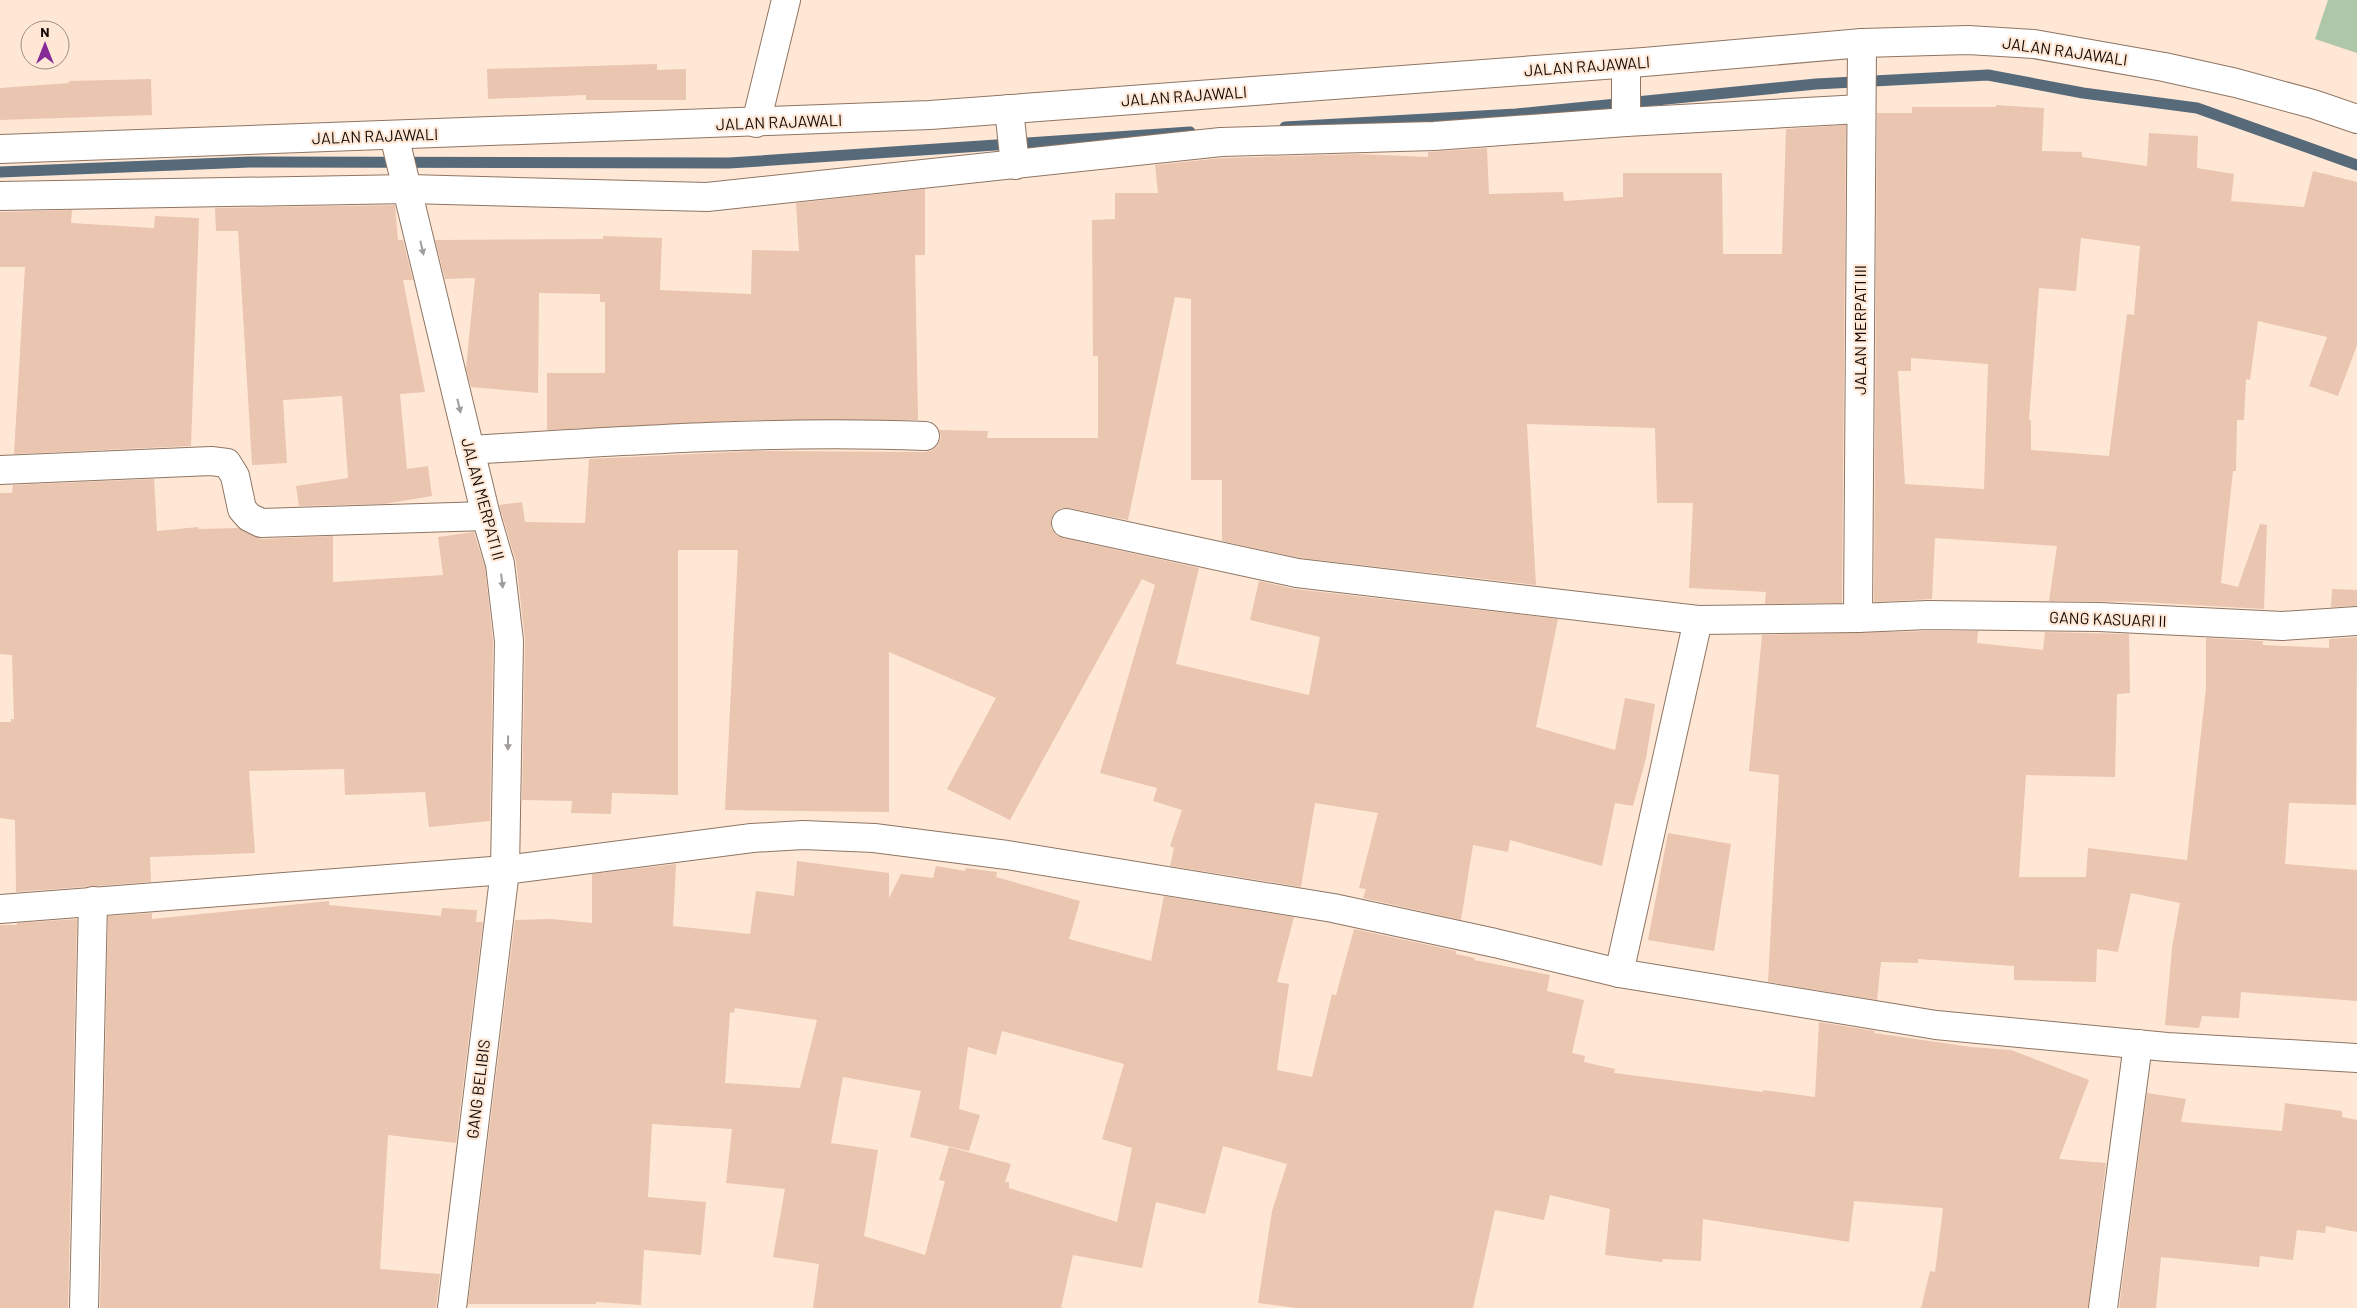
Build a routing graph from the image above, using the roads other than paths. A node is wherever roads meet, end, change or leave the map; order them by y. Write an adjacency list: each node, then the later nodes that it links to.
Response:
1 (786, 0): 8 (street)
2 (1862, 43): 3 (street, JALAN RAJAWALI); 4 (street, JALAN MERPATI III); 7 (street, JALAN RAJAWALI)
3 (1626, 70): 5 (street, JALAN RAJAWALI); 6 (street)
4 (1861, 106): 6 (street); 19 (street, JALAN MERPATI III)
5 (1010, 116): 8 (street, JALAN RAJAWALI); 11 (street)
6 (1626, 116): 11 (street)
7 (2357, 119)
8 (756, 123): 9 (street, JALAN RAJAWALI)
9 (396, 144): 10 (street, JALAN RAJAWALI); 12 (street, JALAN MERPATI II)
10 (0, 149)
11 (1014, 160): 12 (street)
12 (407, 185): 13 (street); 15 (street, JALAN MERPATI II, one-way to 15)
13 (0, 196)
14 (925, 436): 15 (street)
15 (470, 450): 17 (street, JALAN MERPATI II)
16 (0, 470): 17 (street)
17 (486, 516): 22 (street, JALAN MERPATI II, one-way to 22)
18 (1066, 523): 20 (street, GANG KASUARI II)
19 (1858, 618): 20 (street, GANG KASUARI II); 21 (street, GANG KASUARI II)
20 (1698, 620): 25 (street)
21 (2357, 620)
22 (505, 870): 23 (street); 25 (street); 29 (street, GANG BELIBIS)
23 (93, 900): 24 (street); 28 (street)
24 (0, 909)
25 (1619, 973): 26 (street)
26 (2138, 1044): 27 (street); 30 (street)
27 (2357, 1058)
28 (84, 1308)
29 (452, 1308)
30 (2103, 1308)

